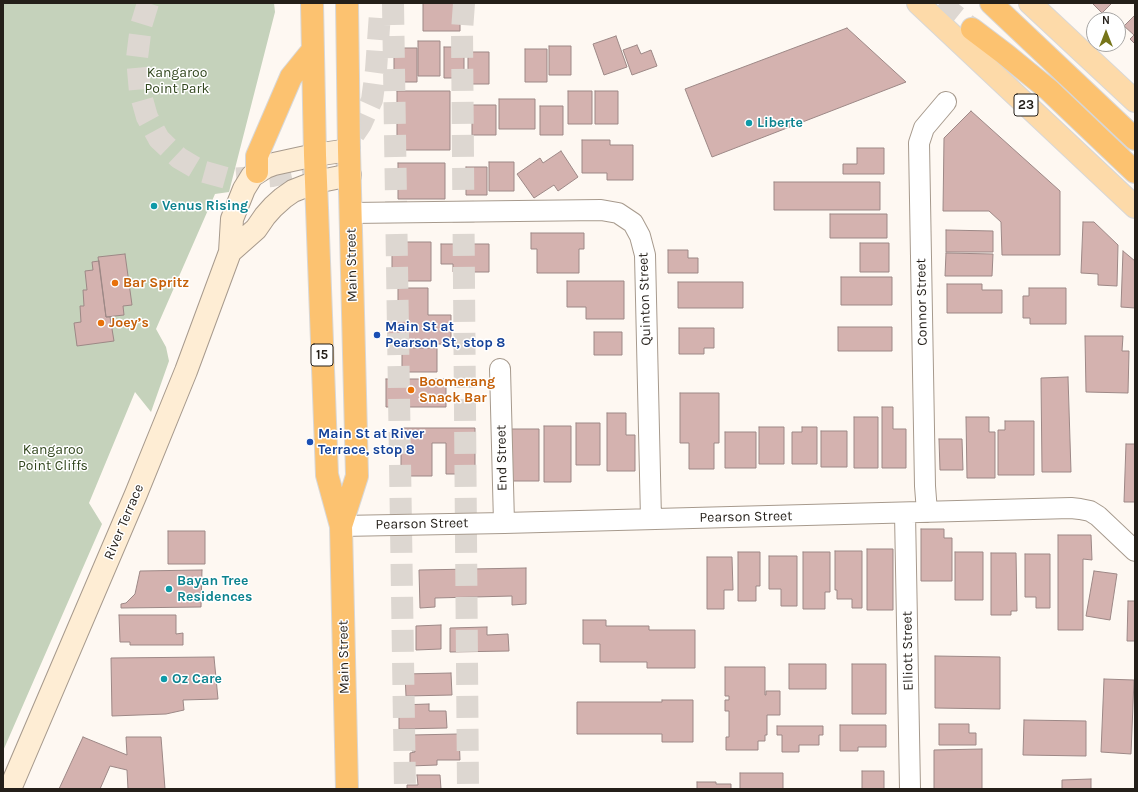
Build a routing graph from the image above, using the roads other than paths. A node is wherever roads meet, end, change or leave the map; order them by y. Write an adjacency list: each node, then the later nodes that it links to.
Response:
1 (312, 3): 7 (highway, Main Street / 15)
2 (347, 3): 11 (highway, Main Street / 15)
3 (918, 3): 17 (main road, 23)
4 (991, 3): 10 (highway)
5 (1030, 3): 8 (main road)
6 (972, 29): 14 (highway)
7 (312, 51): 12 (highway, Main Street / 15); 13 (highway)
8 (1135, 101)
9 (946, 102): 21 (street, Connor Street)
10 (1135, 139)
11 (349, 150): 12 (main road, River Terrace); 15 (highway, Main Street / 15)
12 (315, 155): 13 (main road, River Terrace); 16 (highway, Main Street / 15)
13 (257, 172): 19 (main road, River Terrace)
14 (1135, 172)
15 (350, 175): 16 (main road, River Terrace); 18 (highway, Main Street / 15)
16 (316, 182): 19 (main road, River Terrace); 25 (highway, Main Street / 15)
17 (1135, 207)
18 (351, 213): 23 (street, Quinton Street); 25 (highway, Main Street / 15)
19 (230, 252): 27 (main road, River Terrace)
20 (500, 369): 24 (street, End Street)
21 (926, 512): 22 (street, Pearson Street); 26 (street, Pearson Street)
22 (905, 513): 23 (street, Pearson Street); 29 (street, Elliott Street)
23 (651, 519): 24 (street, Pearson Street)
24 (504, 523): 25 (street, Pearson Street)
25 (341, 526): 28 (highway, Main Street / 15)
26 (1135, 551)
27 (10, 789)
28 (347, 789)
29 (910, 789)

